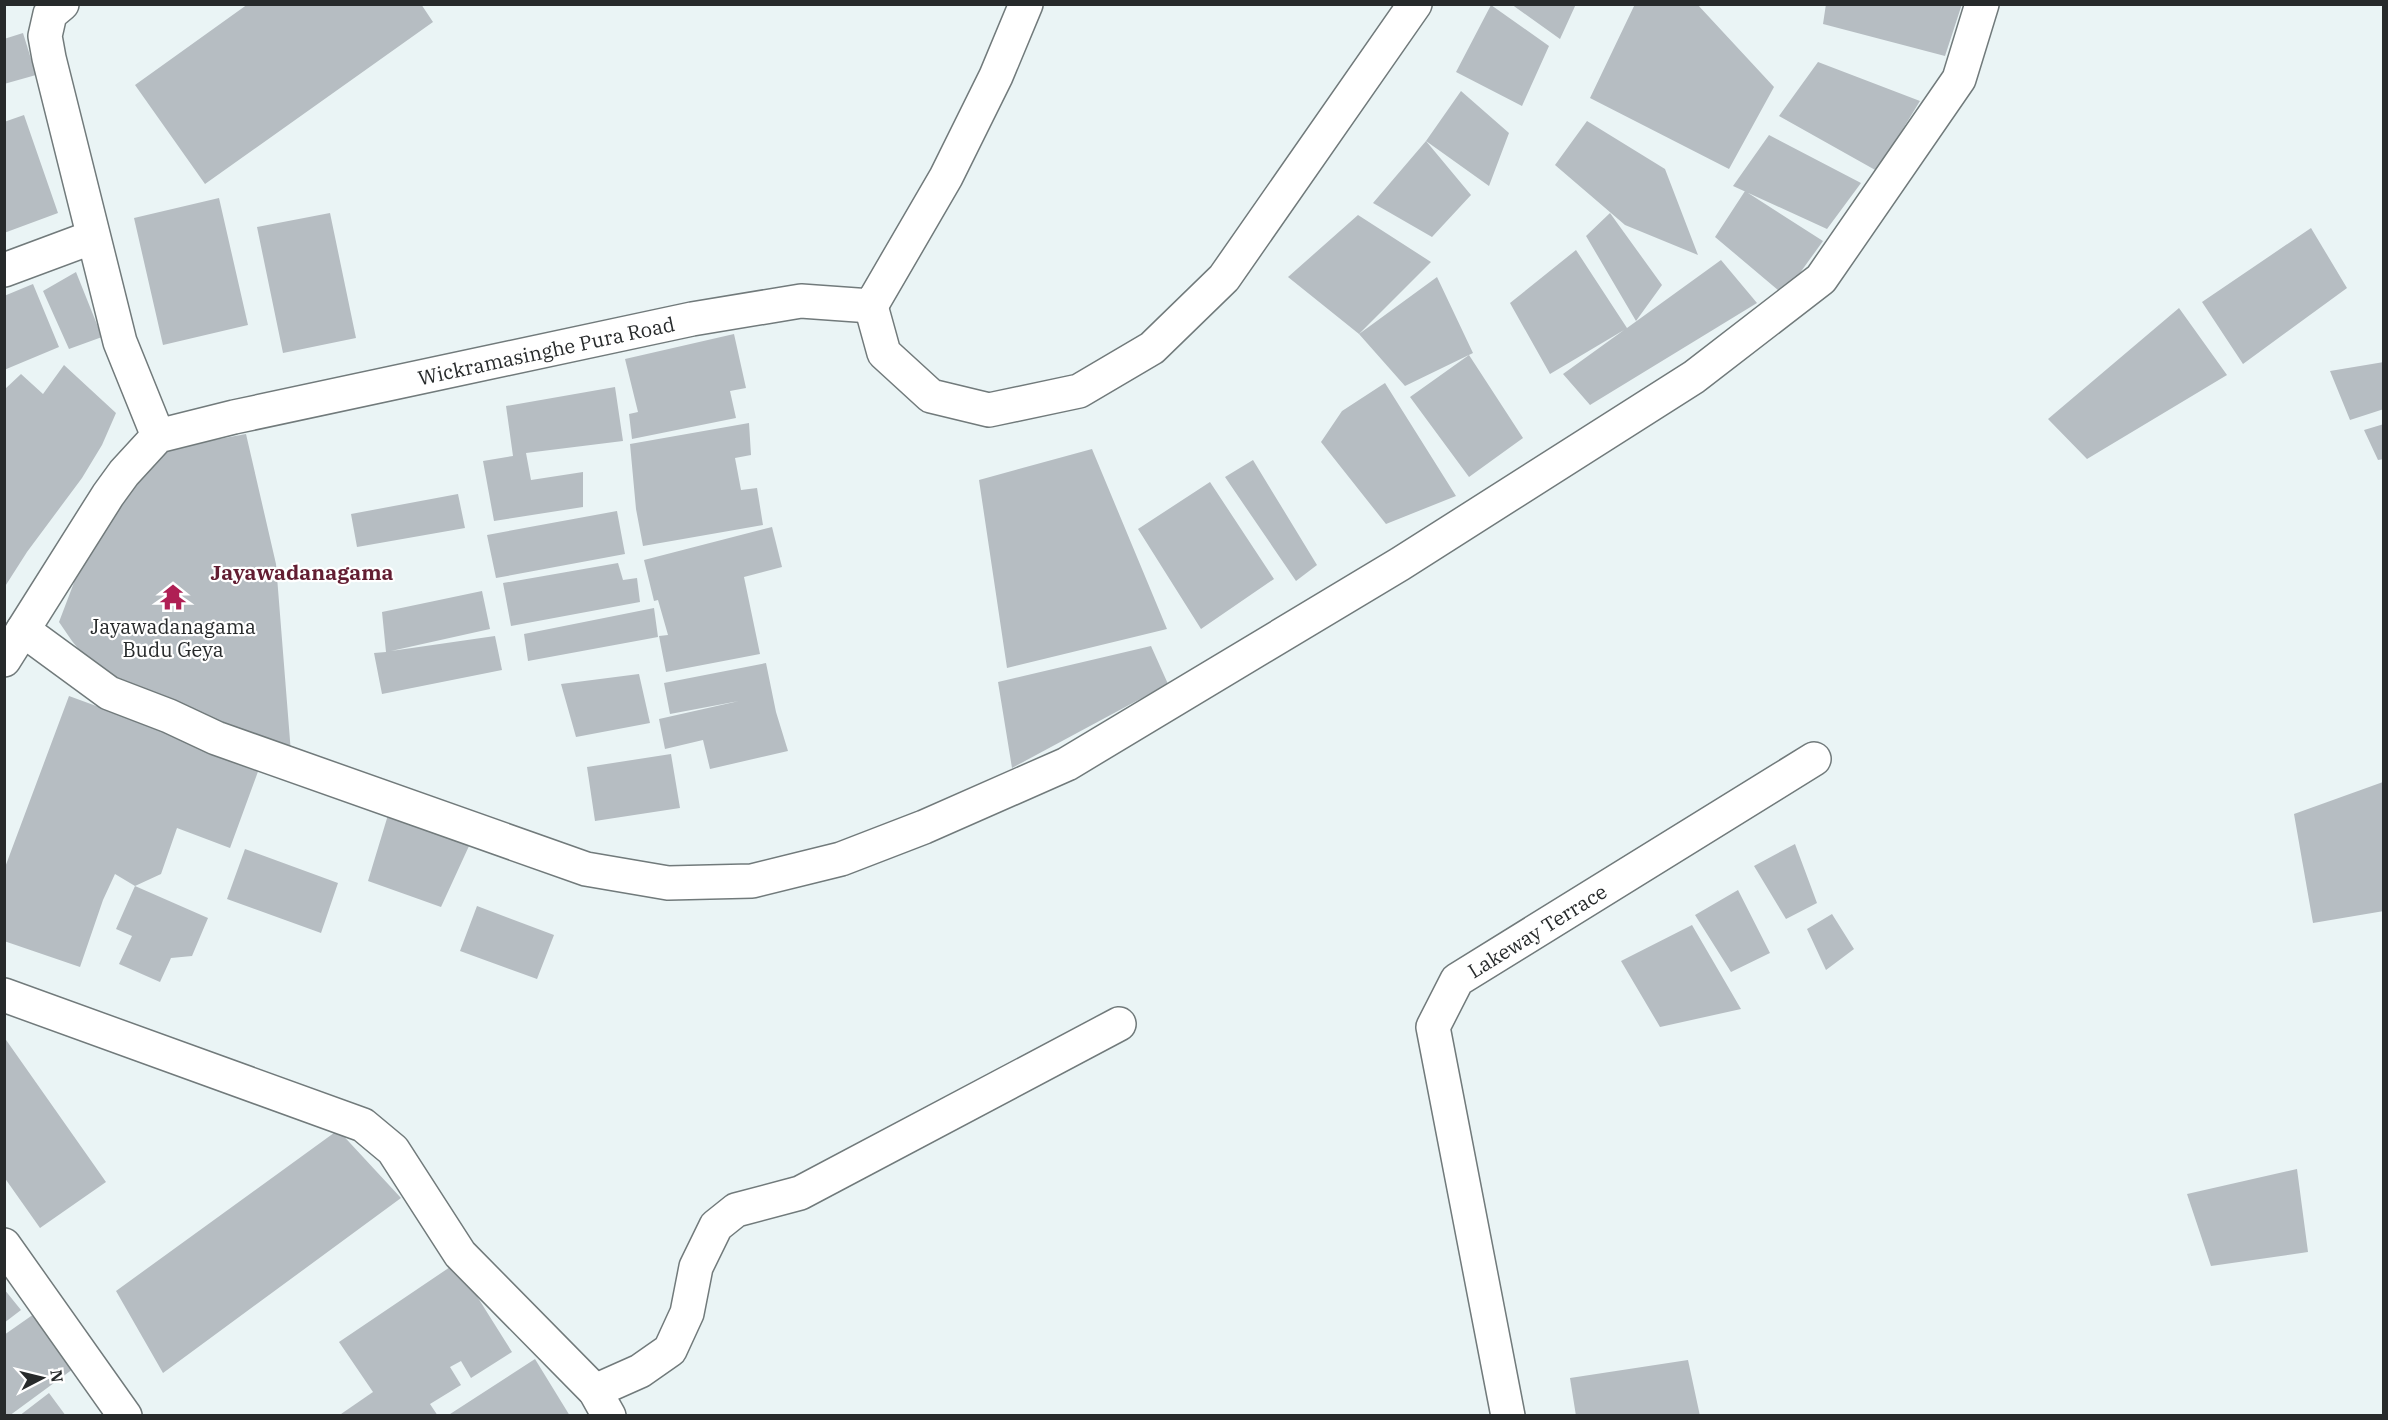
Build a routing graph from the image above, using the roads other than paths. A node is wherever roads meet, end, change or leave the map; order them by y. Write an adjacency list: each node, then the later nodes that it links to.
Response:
1 (62, 4): 5 (street)
2 (1026, 4): 7 (street)
3 (1415, 4): 7 (street)
4 (1982, 4): 9 (street)
5 (93, 237): 6 (street); 8 (street)
6 (4, 270)
7 (871, 306): 8 (street, Wickramasinghe Pura Road)
8 (159, 436): 9 (street)
9 (23, 630): 10 (street)
10 (4, 660)
11 (1814, 759): 17 (street, Lakeway Terrace)
12 (4, 995): 15 (street)
13 (1119, 1024): 15 (street)
14 (4, 1245): 16 (street)
15 (602, 1403)
16 (125, 1416)
17 (1508, 1416)

